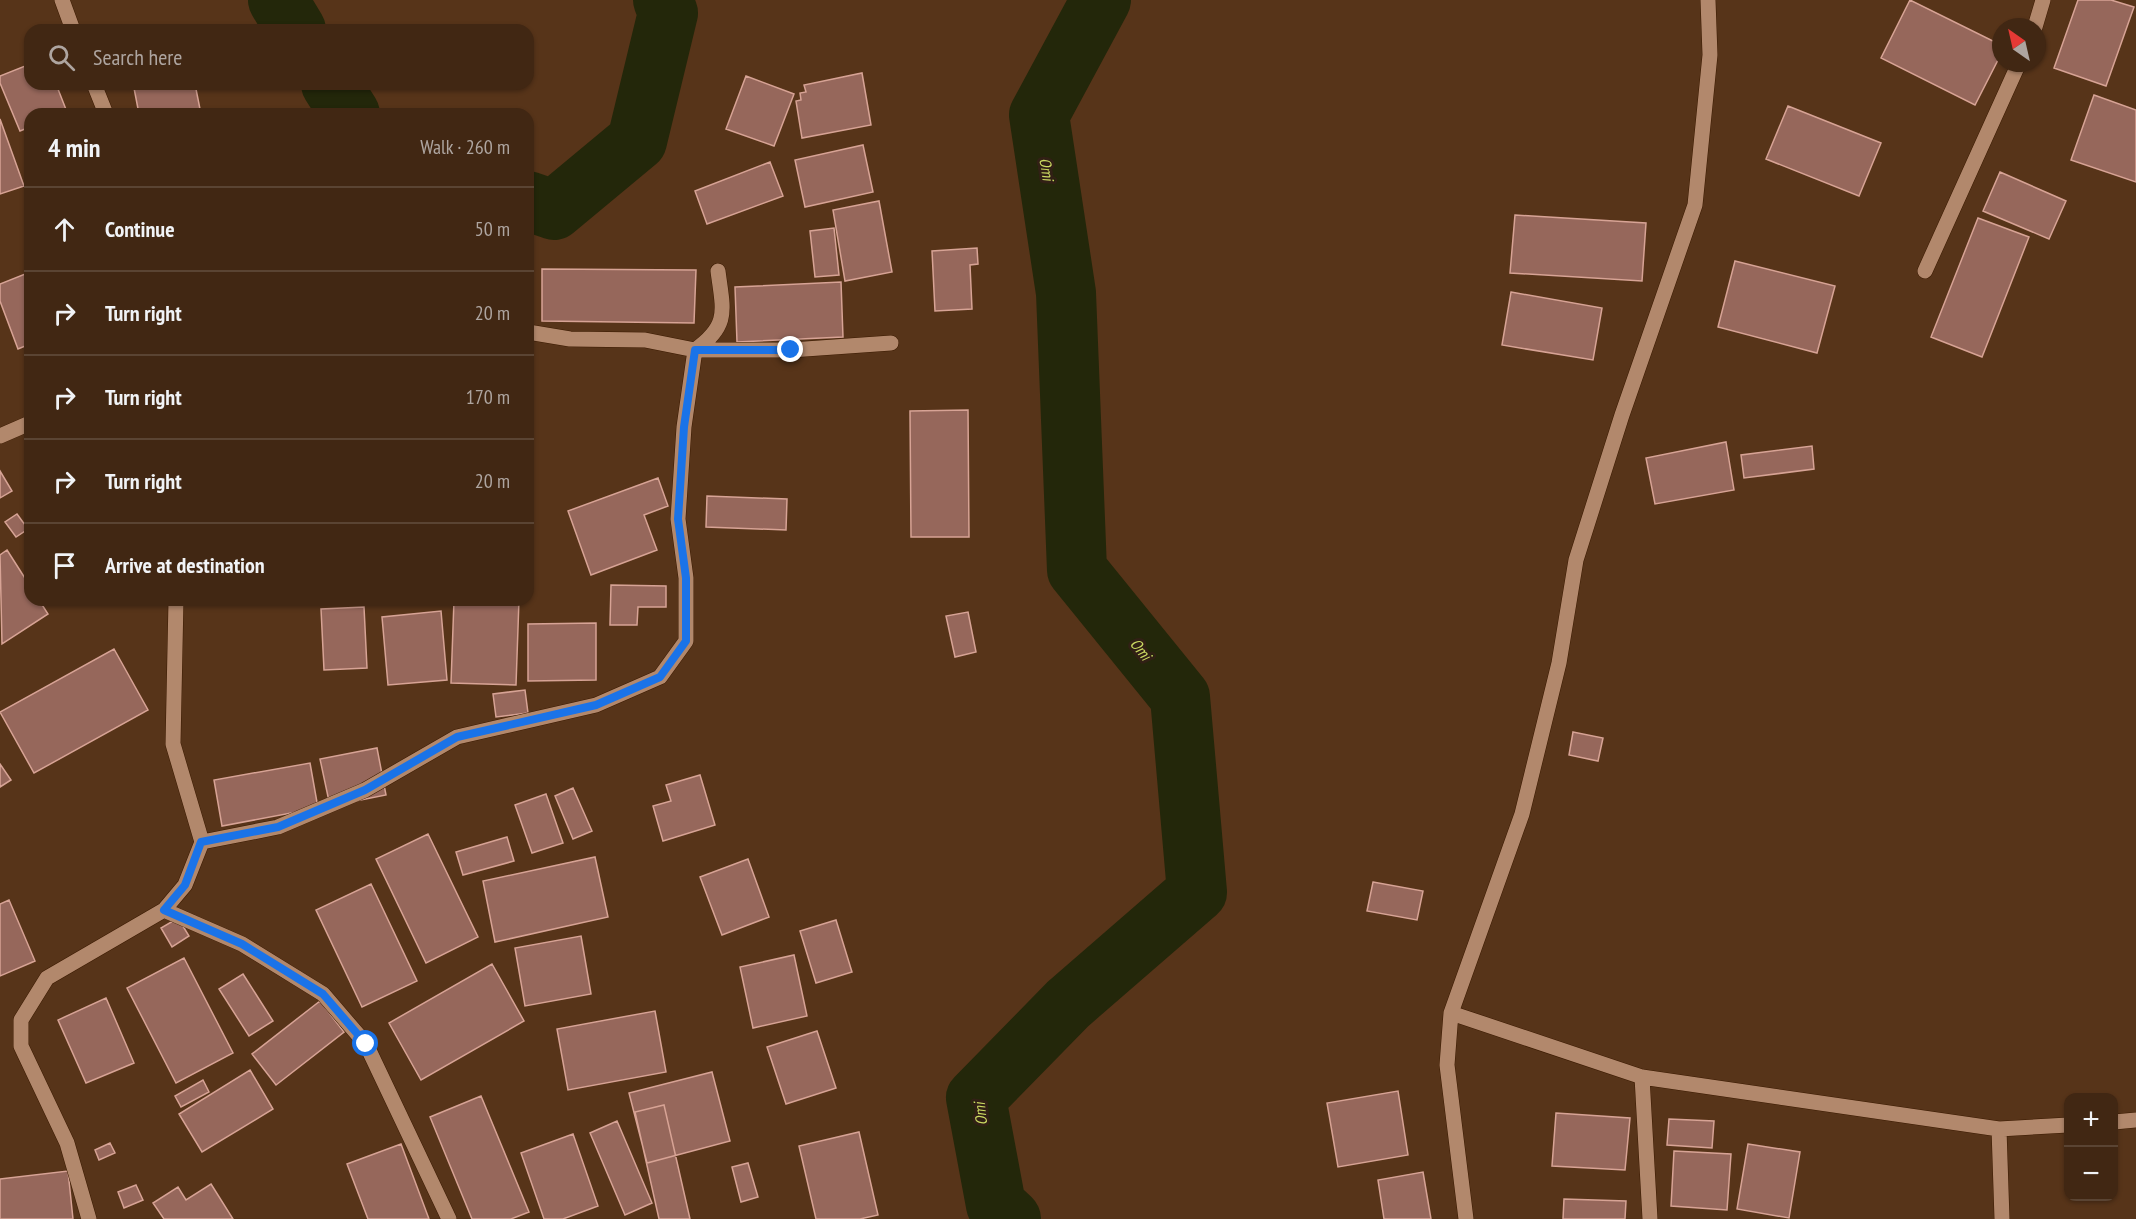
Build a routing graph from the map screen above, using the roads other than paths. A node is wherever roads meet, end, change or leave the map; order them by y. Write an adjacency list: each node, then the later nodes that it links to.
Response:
1 (62, 0): 5 (street)
2 (1708, 0): 19 (street)
3 (2043, 0): 4 (street)
4 (2038, 18)
5 (71, 24)
6 (2015, 72): 10 (street)
7 (96, 90): 8 (street)
8 (104, 108)
9 (718, 271): 13 (street)
10 (1924, 271)
11 (534, 333): 13 (street)
12 (891, 343): 13 (street)
13 (695, 350): 17 (street)
14 (24, 426): 15 (street)
15 (0, 436)
16 (176, 606): 17 (street)
17 (201, 842): 18 (street)
18 (164, 910): 25 (street); 26 (street)
19 (1451, 1013): 20 (street); 27 (street)
20 (1642, 1077): 24 (street); 28 (street)
21 (2136, 1120): 22 (street)
22 (2118, 1122)
23 (2064, 1125): 24 (street)
24 (1999, 1130): 29 (street)
25 (89, 1219)
26 (449, 1219)
27 (1466, 1219)
28 (1650, 1219)
29 (2002, 1219)

